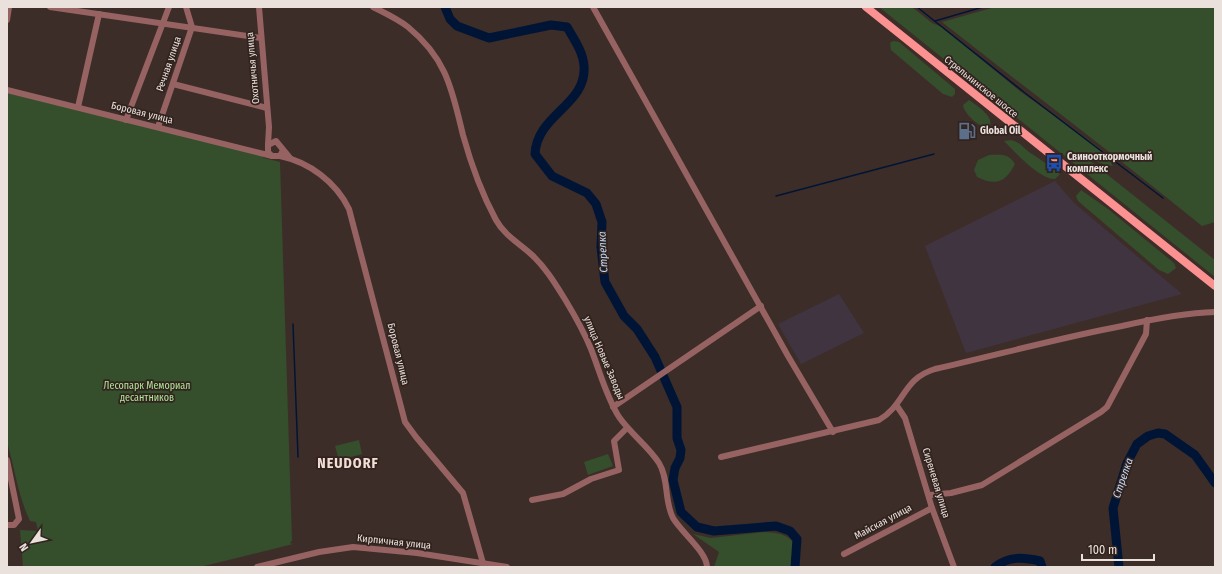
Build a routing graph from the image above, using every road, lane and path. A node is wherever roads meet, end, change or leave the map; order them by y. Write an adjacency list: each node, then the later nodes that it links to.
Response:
1 (9, 7): 10 (street)
2 (50, 7): 9 (street)
3 (169, 7): 11 (street, Речная улица)
4 (186, 7): 12 (street, Речная улица)
5 (259, 7): 13 (street, Охотничья улица)
6 (373, 7): 31 (street, улица Новые Заводы)
7 (593, 7): 27 (street)
8 (866, 7): 26 (main road, Стрельнинское шоссе)
9 (99, 14): 11 (street); 16 (street)
10 (7, 20)
11 (162, 24): 12 (street); 18 (street, Речная улица)
12 (192, 27): 13 (street); 14 (street, Речная улица)
13 (261, 38): 17 (street, Охотничья улица)
14 (173, 84): 17 (street); 19 (street, Речная улица)
15 (7, 90): 16 (street, Боровая улица)
16 (78, 107): 18 (street, Боровая улица)
17 (267, 108): 20 (street, Охотничья улица)
18 (126, 120): 19 (street, Боровая улица)
19 (158, 127): 22 (street, Боровая улица)
20 (269, 127): 21 (street, Охотничья улица); 22 (street, Охотничья улица)
21 (276, 141): 22 (street); 23 (street, Охотничья улица)
22 (267, 149): 24 (street, Боровая улица)
23 (283, 150): 24 (street); 25 (street, Боровая улица)
24 (280, 156): 25 (street, Боровая улица)
25 (290, 158): 41 (street, Боровая улица)
26 (1215, 286)
27 (761, 306): 31 (street); 33 (street)
28 (1215, 312): 29 (street)
29 (1148, 320): 30 (street); 36 (street)
30 (897, 406): 33 (street); 36 (street, Сиреневая улица)
31 (613, 407): 32 (street, улица Новые Заводы)
32 (627, 428): 37 (street); 44 (street, улица Новые Заводы)
33 (833, 432): 34 (street)
34 (721, 457)
35 (7, 460): 39 (street)
36 (930, 495): 38 (street, Сиреневая улица)
37 (532, 500)
38 (932, 508): 40 (street, Майская улица); 45 (street, Сиреневая улица)
39 (7, 525)
40 (844, 554)
41 (483, 564): 42 (street, Кирпичная улица); 43 (street, Кирпичная улица)
42 (257, 567)
43 (507, 567)
44 (707, 567)
45 (954, 567)

